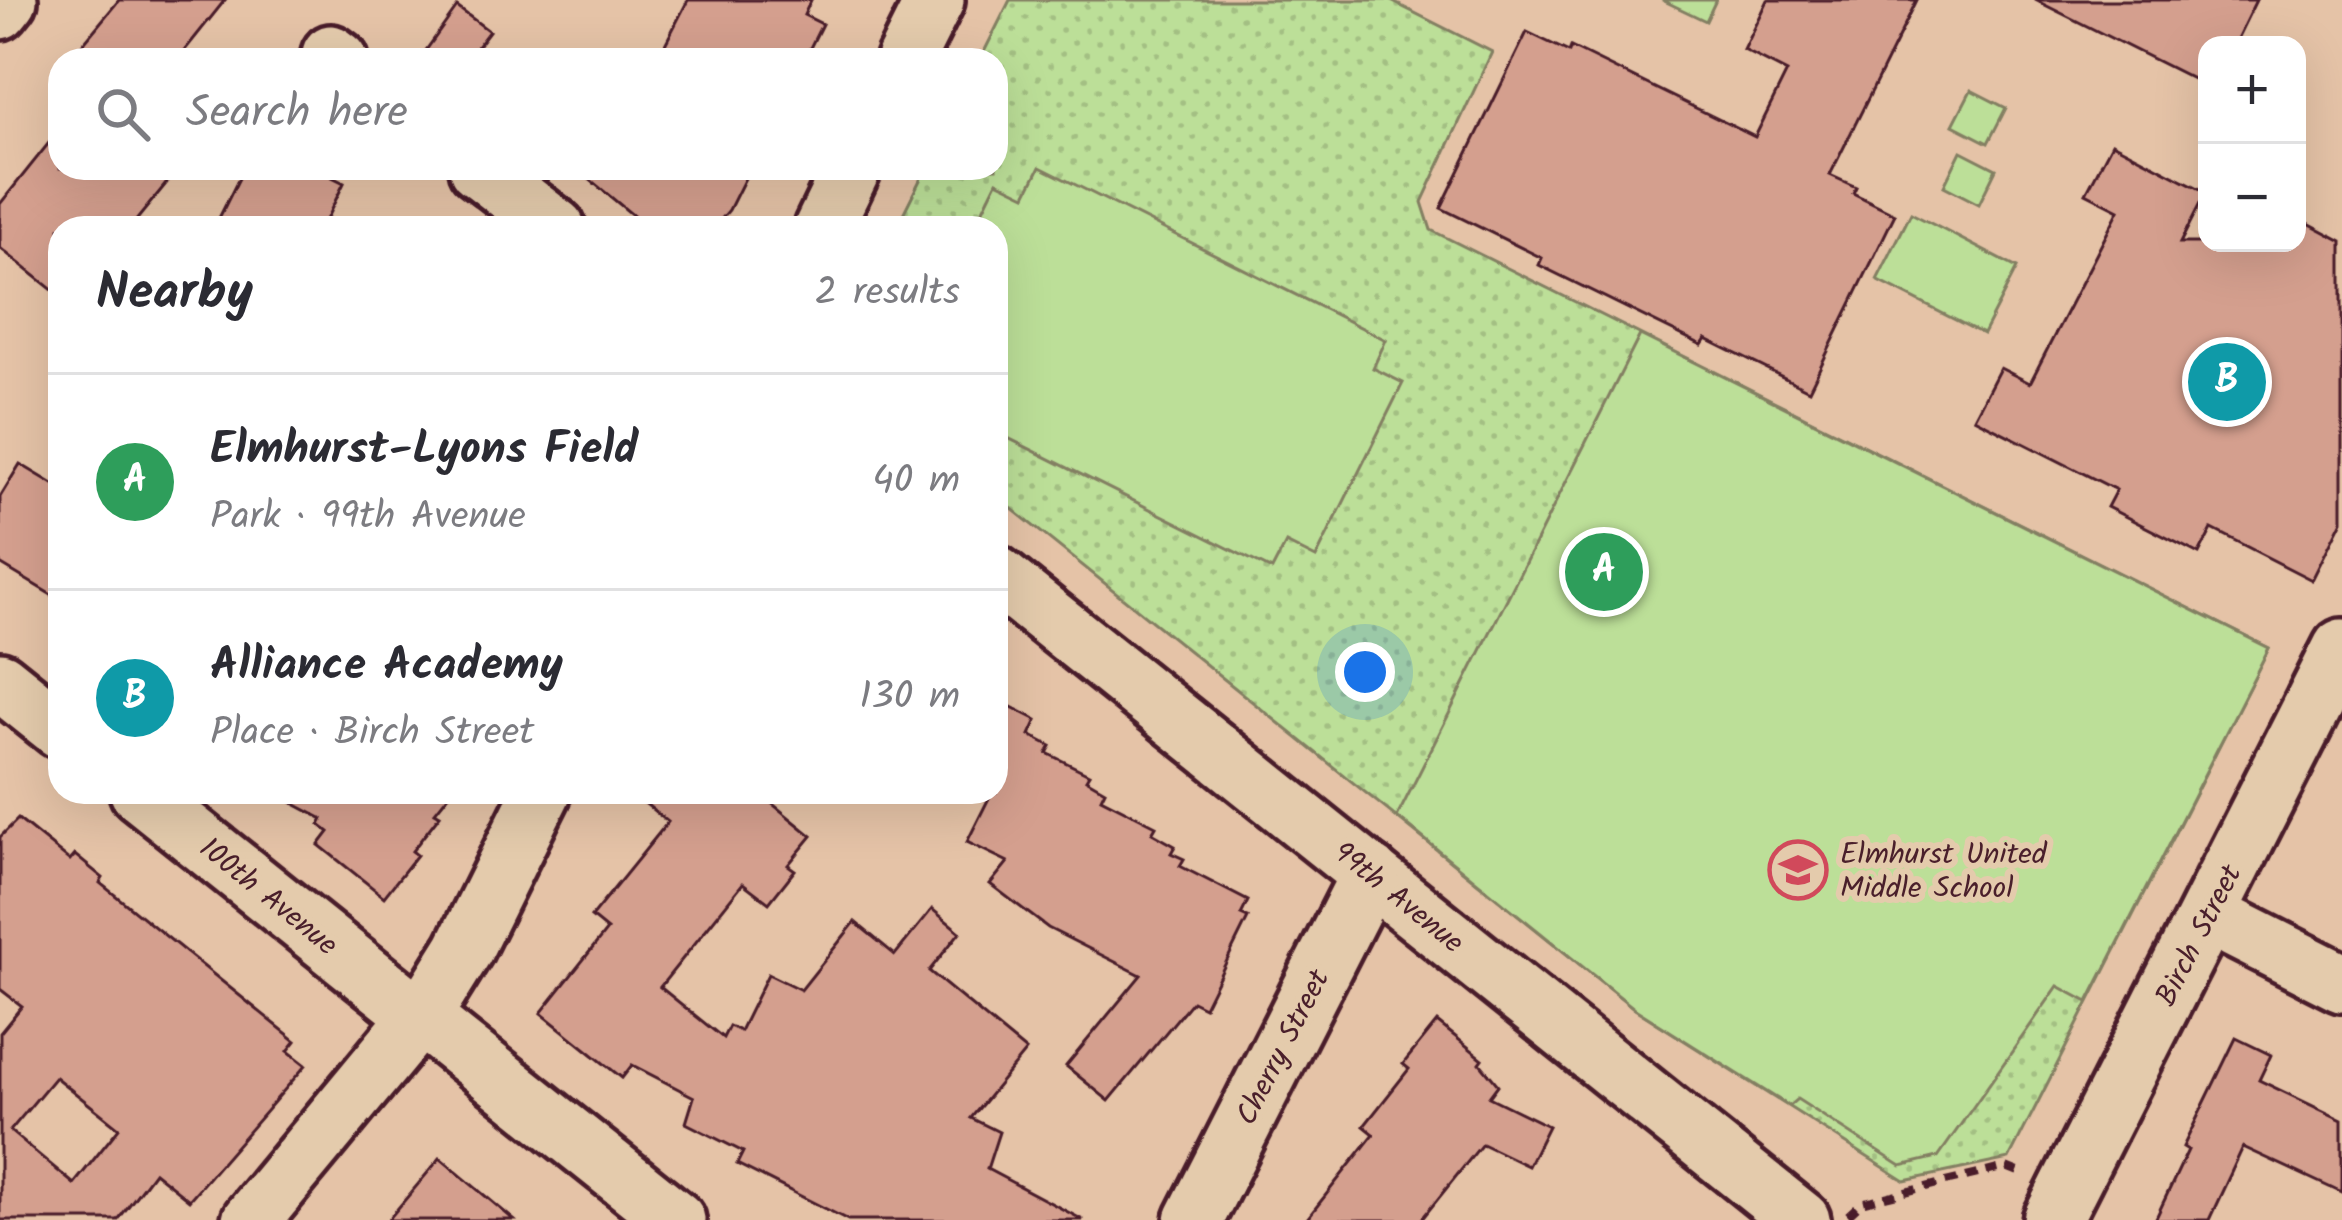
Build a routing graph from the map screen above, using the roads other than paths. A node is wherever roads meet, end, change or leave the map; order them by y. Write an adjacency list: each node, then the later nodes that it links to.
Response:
1 (8, 0): 3 (street)
2 (935, 0): 4 (street)
3 (0, 10)
4 (911, 48)
5 (494, 180): 7 (street)
6 (846, 180): 8 (street)
7 (540, 216)
8 (829, 216)
9 (1008, 585): 15 (street, 99th Avenue)
10 (2342, 648): 16 (street, Birch Street)
11 (0, 681): 12 (street)
12 (48, 719)
13 (154, 804): 18 (street, 100th Avenue)
14 (536, 804): 18 (street)
15 (1370, 874): 22 (street, Cherry Street); 23 (street, 99th Avenue)
16 (2208, 915): 17 (street); 19 (street, Birch Street)
17 (2342, 983)
18 (419, 1015): 20 (street); 21 (street, 100th Avenue)
19 (2060, 1206)
20 (251, 1220)
21 (676, 1220)
22 (1194, 1220)
23 (1801, 1220)

